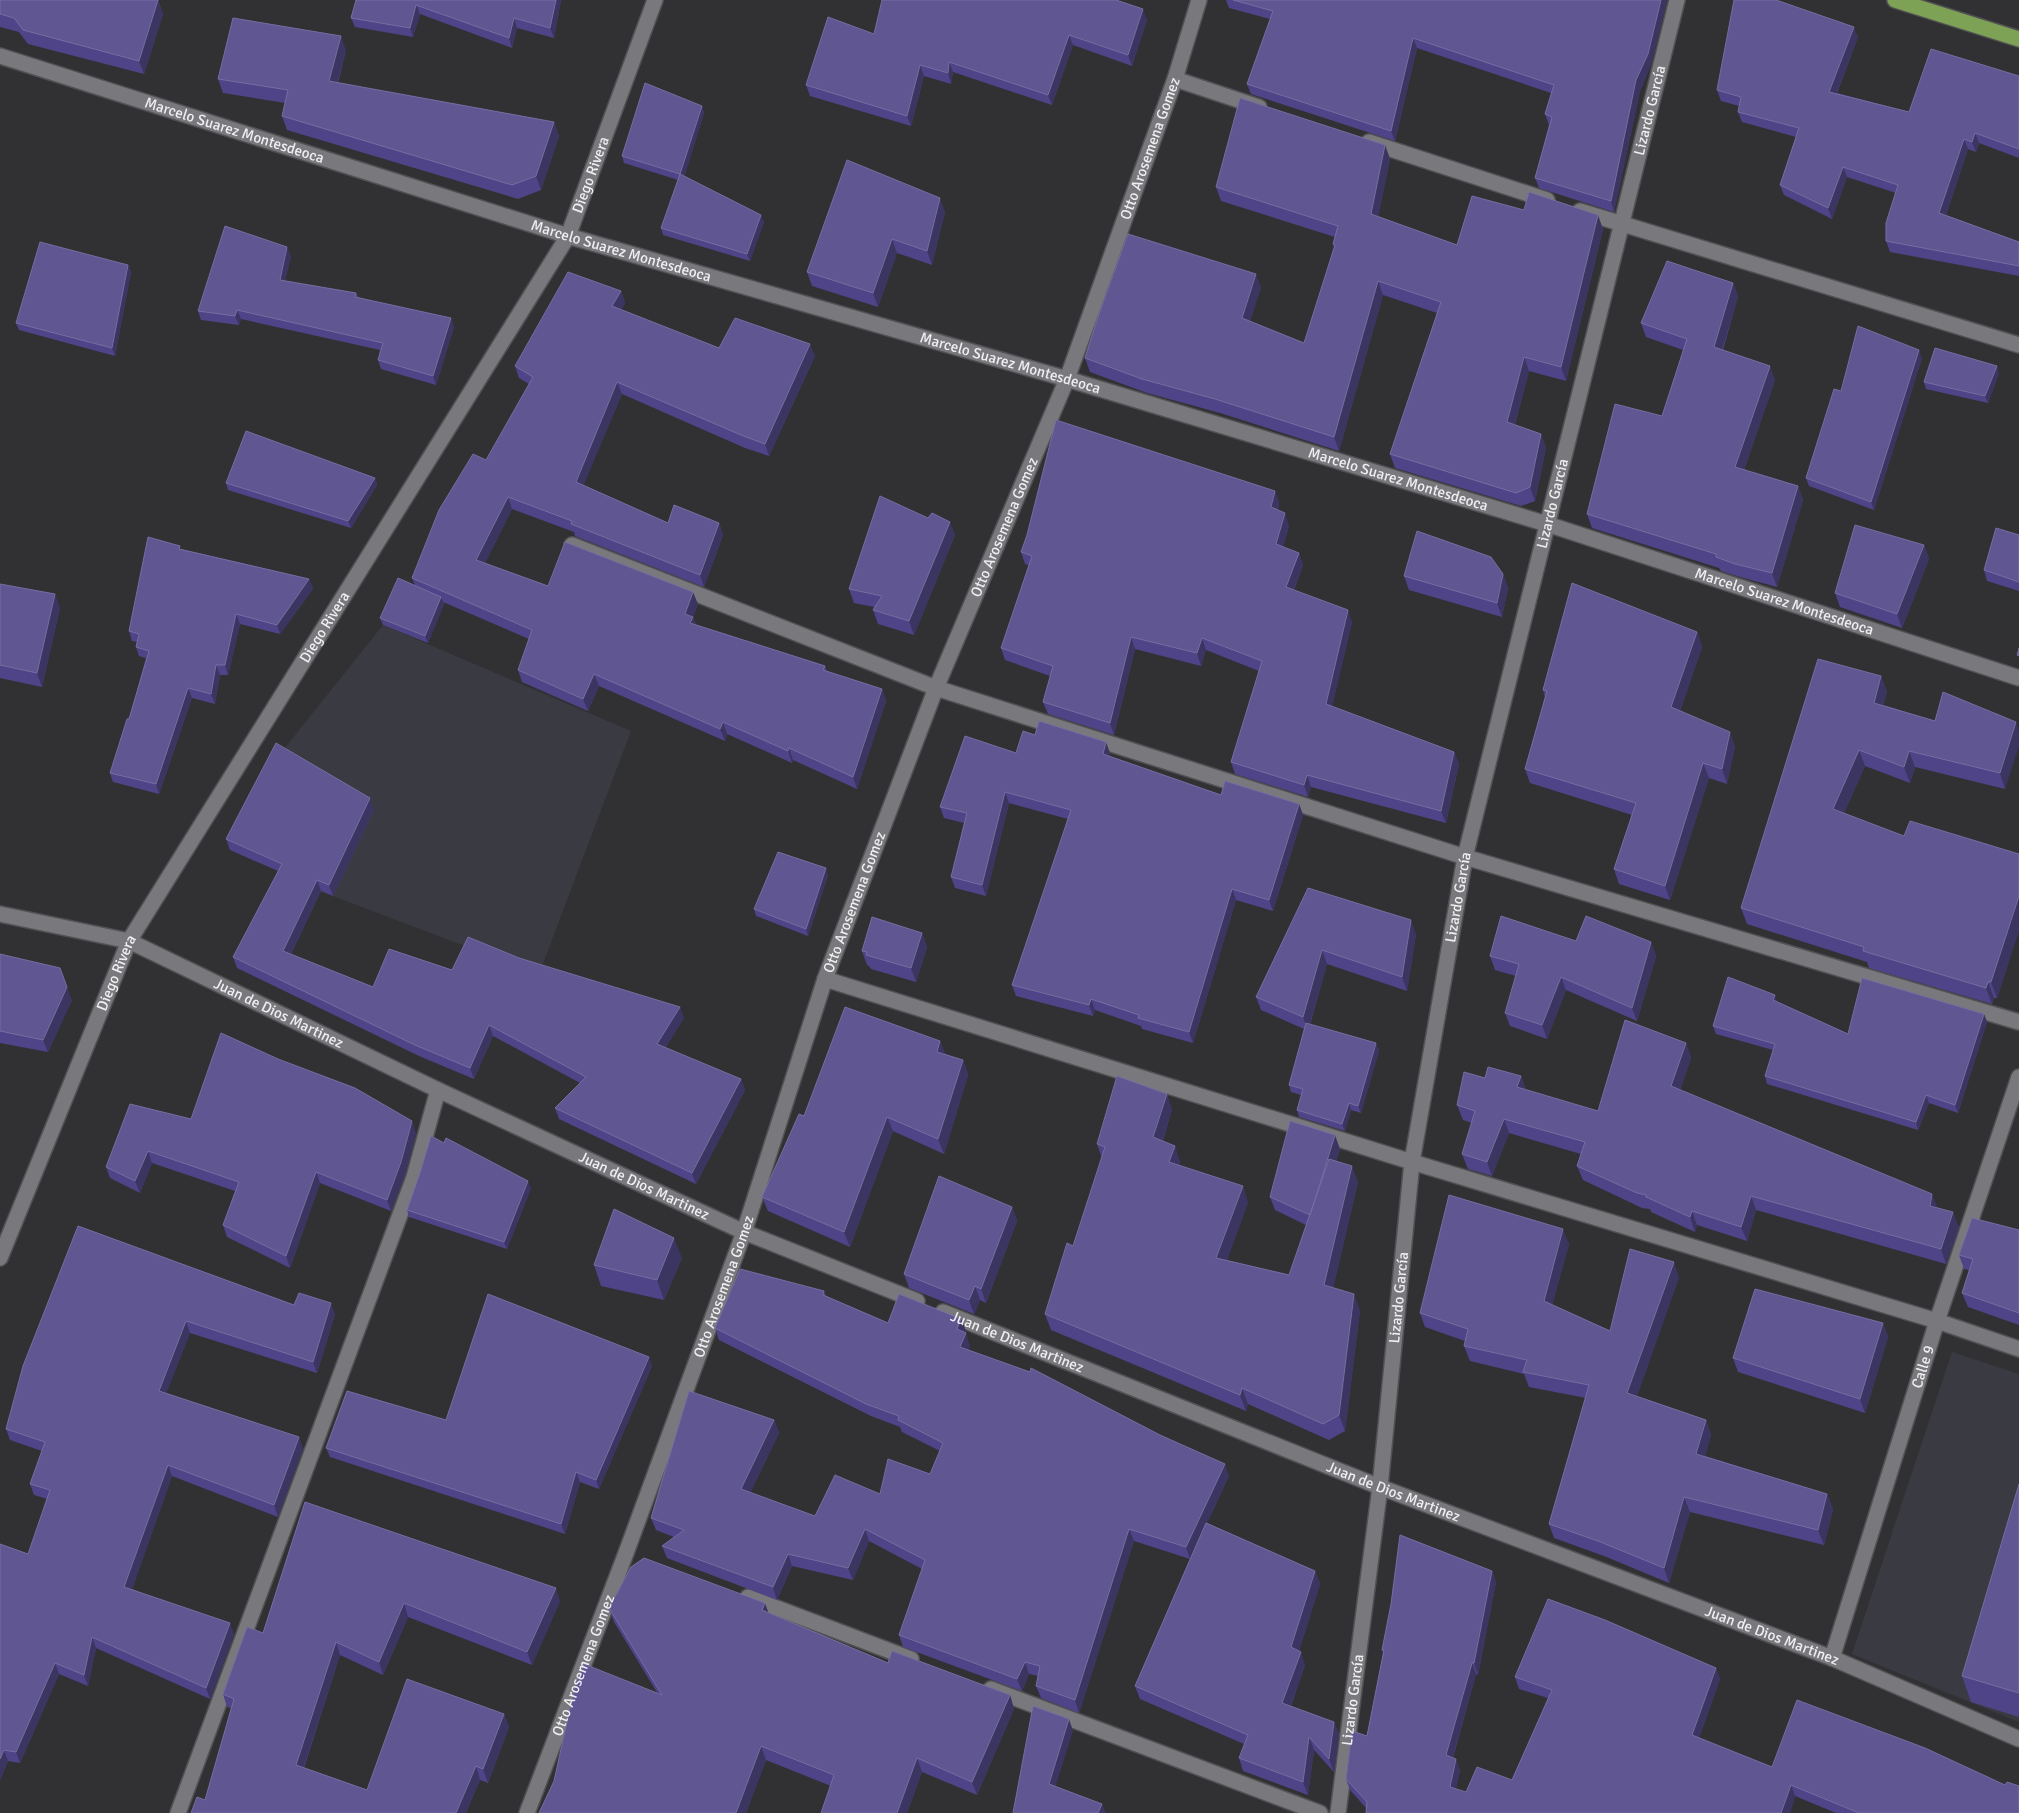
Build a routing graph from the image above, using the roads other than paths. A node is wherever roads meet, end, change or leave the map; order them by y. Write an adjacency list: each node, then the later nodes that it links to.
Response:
1 (655, 0): 11 (street, Diego Rivera)
2 (1199, 0): 7 (street, Otto Arosemena Gomez)
3 (1677, 0): 10 (street, Lizardo García)
4 (1895, 0): 5 (main road)
5 (2019, 39)
6 (0, 56): 11 (street, Marcelo Suarez Montesdeoca)
7 (1175, 79): 8 (street); 13 (street, Otto Arosemena Gomez)
8 (1277, 112)
9 (1352, 137): 10 (street)
10 (1622, 225): 12 (street); 14 (street, Lizardo García)
11 (568, 236): 13 (street, Marcelo Suarez Montesdeoca); 20 (street, Diego Rivera)
12 (2019, 345)
13 (1067, 379): 14 (street, Marcelo Suarez Montesdeoca); 17 (street, Otto Arosemena Gomez)
14 (1547, 524): 16 (street, Marcelo Suarez Montesdeoca); 18 (street, Lizardo García)
15 (572, 545): 17 (street)
16 (2019, 678)
17 (936, 688): 18 (street); 21 (street, Otto Arosemena Gomez)
18 (1465, 857): 22 (street); 25 (street, Lizardo García)
19 (0, 914): 20 (street, Juan de Dios Martinez)
20 (129, 941): 24 (street, Juan de Dios Martinez); 27 (street, Diego Rivera)
21 (825, 979): 25 (street); 26 (street, Otto Arosemena Gomez)
22 (2019, 1022)
23 (2019, 1077): 28 (street, Calle 9)
24 (438, 1090): 26 (street, Juan de Dios Martinez); 38 (street)
25 (1412, 1162): 28 (street); 30 (street, Lizardo García)
26 (744, 1232): 30 (street, Juan de Dios Martinez); 31 (street, Otto Arosemena Gomez)
27 (0, 1258)
28 (1937, 1321): 29 (street); 34 (street, Calle 9)
29 (2019, 1349)
30 (1380, 1487): 34 (street, Juan de Dios Martinez); 41 (street, Lizardo García)
31 (626, 1553): 32 (street); 39 (street, Otto Arosemena Gomez)
32 (644, 1560)
33 (735, 1593): 35 (street)
34 (1832, 1658): 37 (street, Juan de Dios Martinez)
35 (921, 1663)
36 (977, 1684): 40 (street)
37 (2019, 1738)
38 (178, 1813)
39 (527, 1813)
40 (1320, 1813)
41 (1338, 1813)

